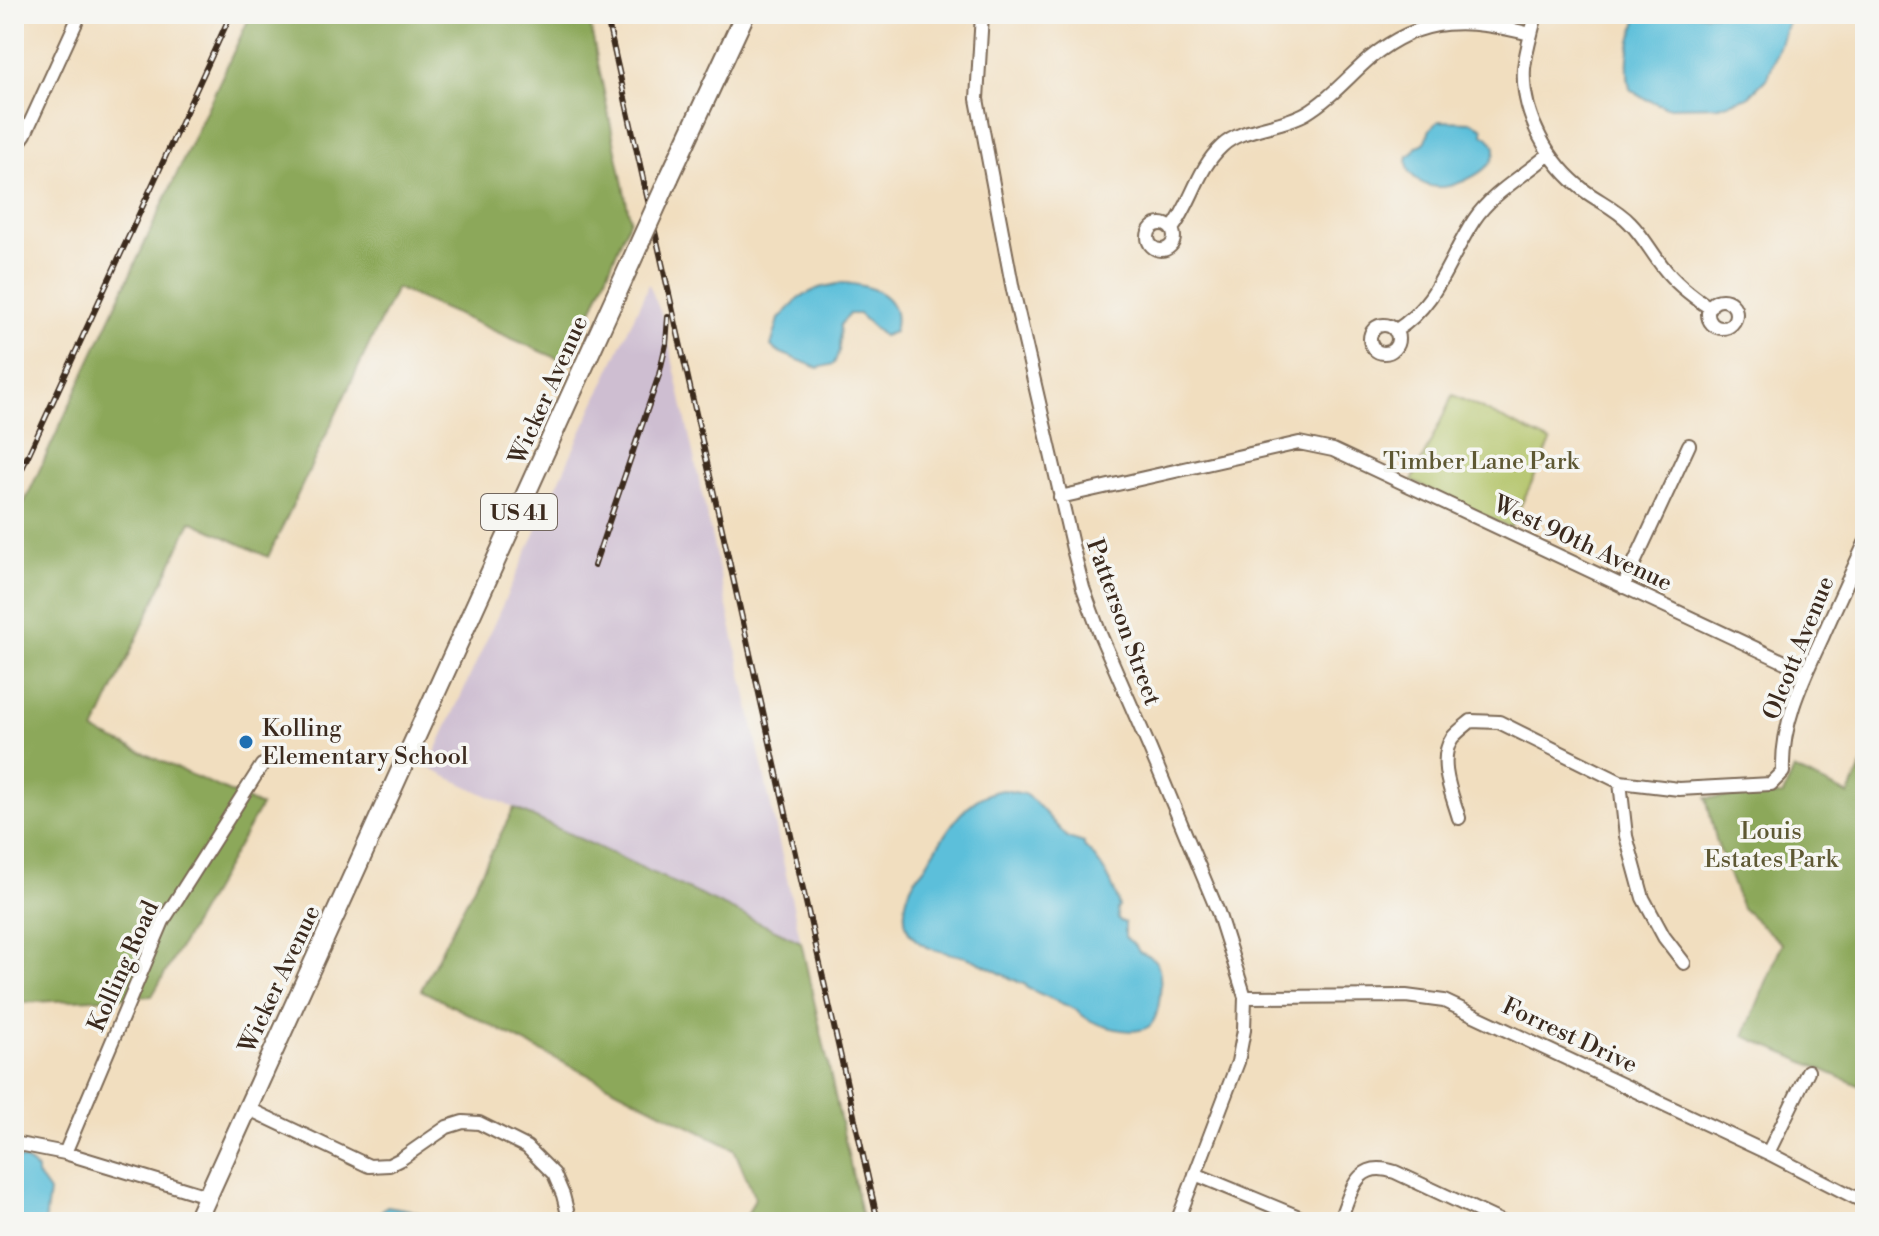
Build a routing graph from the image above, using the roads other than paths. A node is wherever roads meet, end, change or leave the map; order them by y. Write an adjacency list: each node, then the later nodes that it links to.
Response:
1 (80, 14): 6 (street)
2 (745, 14): 22 (highway, Wicker Avenue / US 41, bridge)
3 (982, 14): 12 (street, Patterson Street)
4 (1536, 14): 5 (street)
5 (1531, 34): 7 (street); 8 (street)
6 (14, 149)
7 (1549, 154): 9 (street); 10 (street)
8 (1172, 229)
9 (1710, 308)
10 (1395, 331)
11 (1689, 445): 14 (street)
12 (1060, 497): 14 (street, West 90th Avenue); 20 (street, Patterson Street)
13 (1865, 543): 15 (street, Olcott Avenue)
14 (1623, 587): 15 (street, West 90th Avenue)
15 (1806, 672): 17 (street, Olcott Avenue)
16 (262, 765): 24 (street, Kolling Road)
17 (1620, 782): 18 (street); 19 (street)
18 (1459, 818)
19 (1684, 963)
20 (1245, 997): 25 (street, Forrest Drive); 26 (street, Patterson Street)
21 (1808, 1071): 25 (street)
22 (247, 1108): 27 (highway, Wicker Avenue / US 41); 30 (street)
23 (14, 1143): 24 (street)
24 (65, 1153): 27 (street)
25 (1768, 1153): 28 (street, Forrest Drive)
26 (1195, 1174): 31 (street, Patterson Street); 32 (street)
27 (207, 1196): 29 (highway, Wicker Avenue / US 41)
28 (1856, 1198)
29 (196, 1222)
30 (570, 1222)
31 (1177, 1222)
32 (1311, 1222)
33 (1339, 1222): 34 (street)
34 (1502, 1222)

